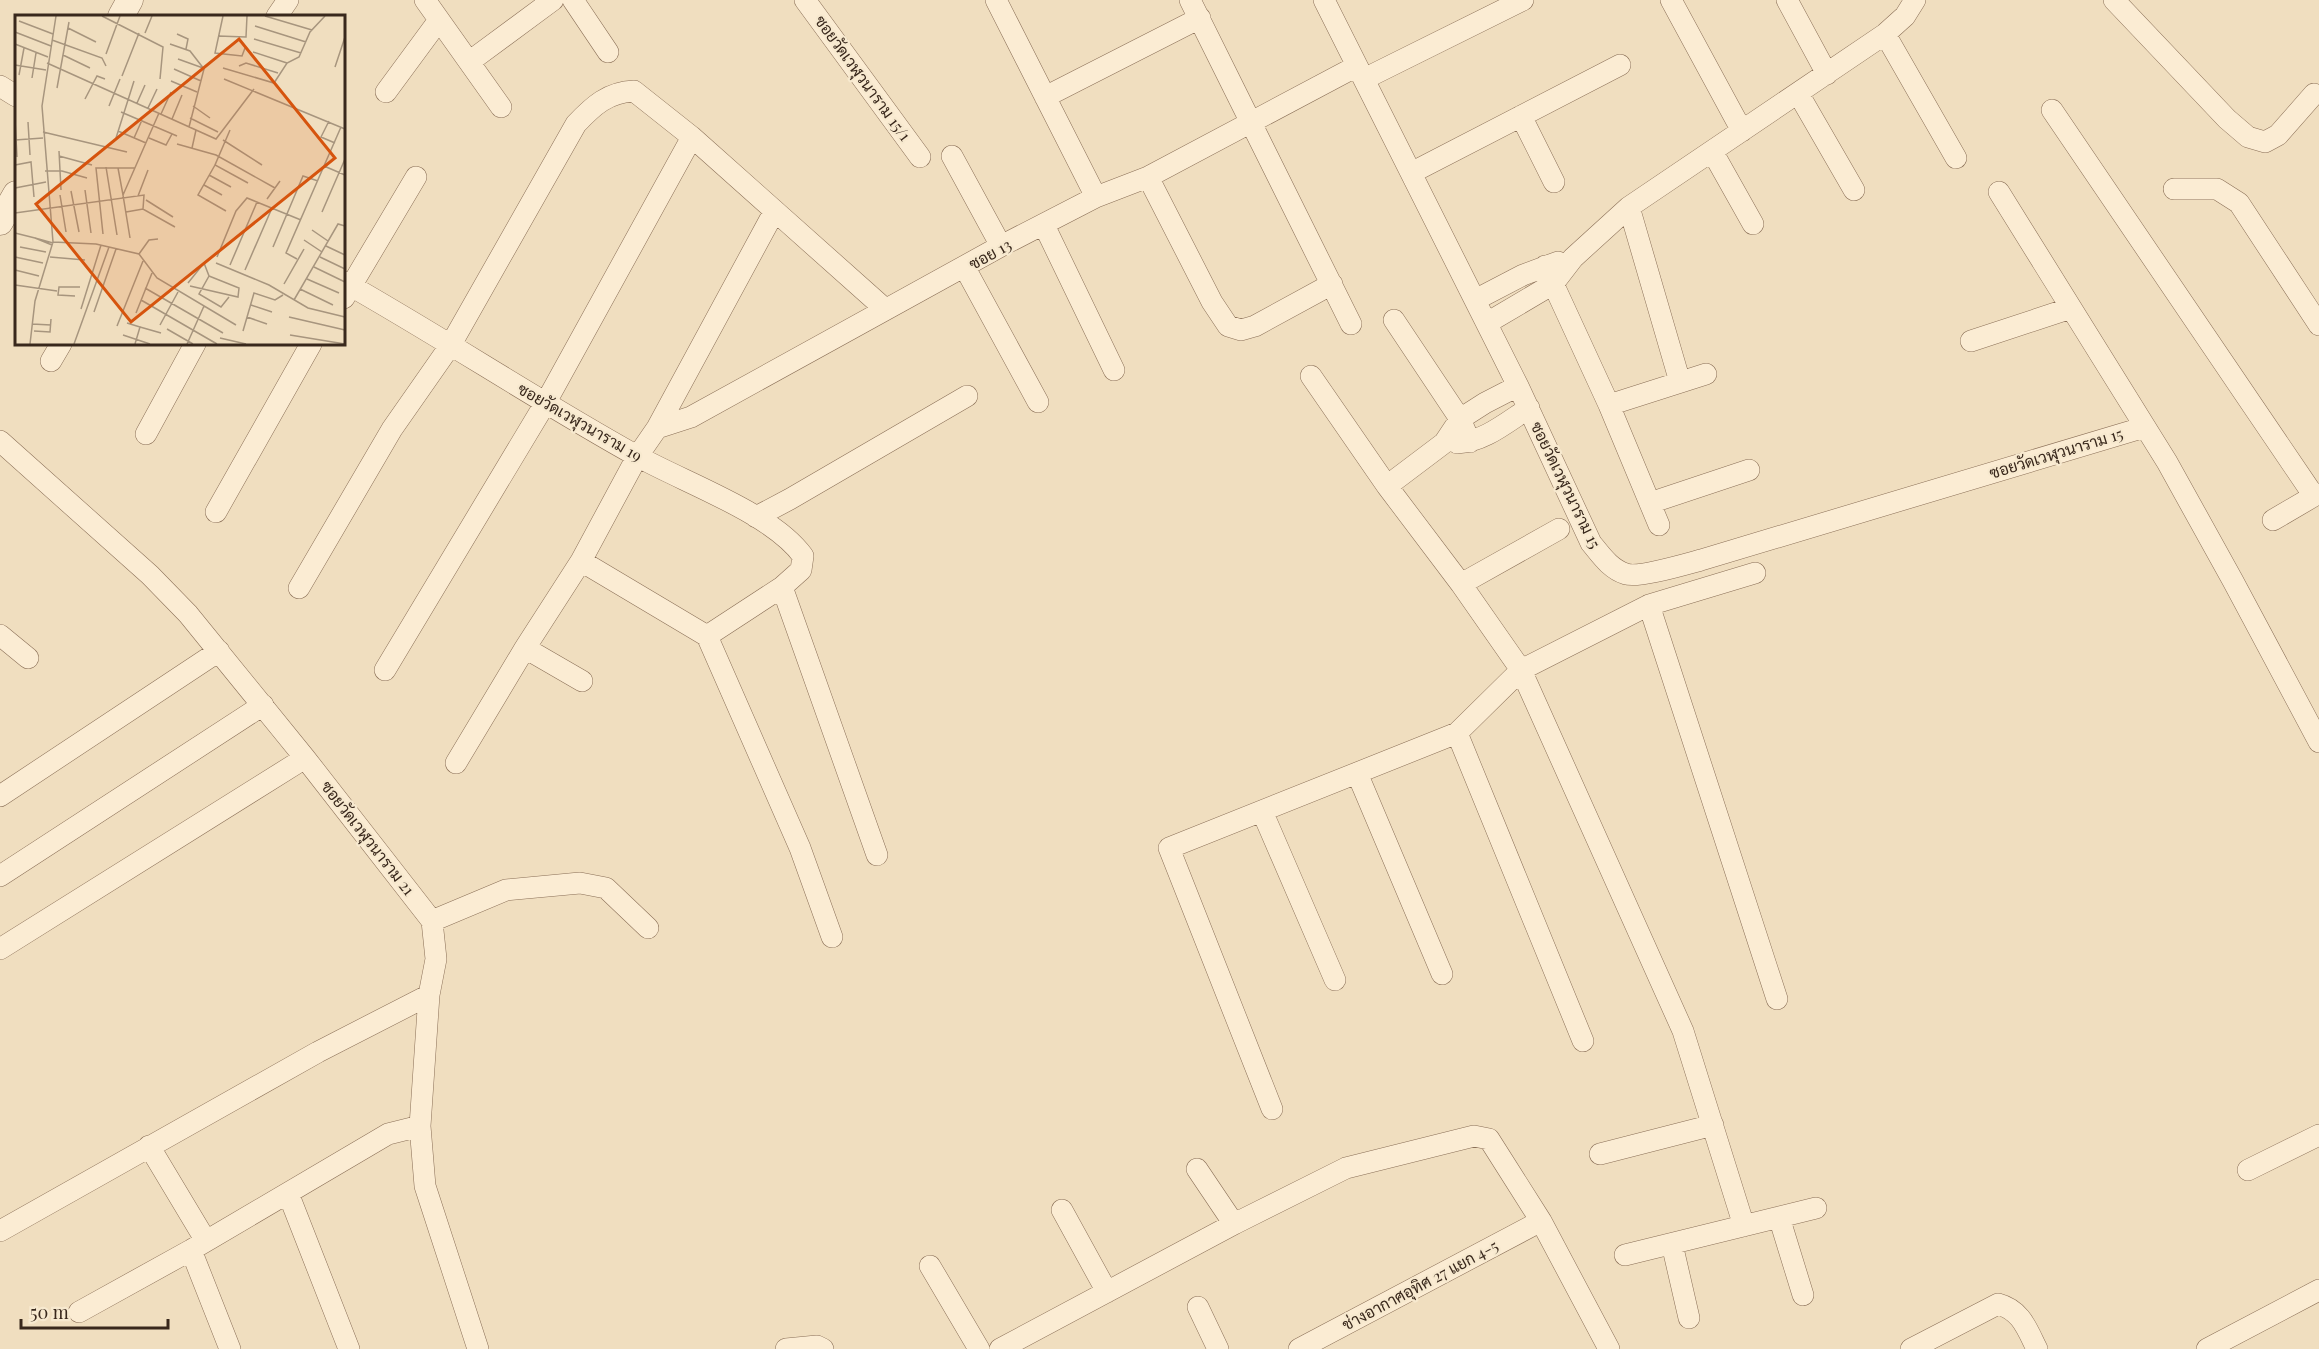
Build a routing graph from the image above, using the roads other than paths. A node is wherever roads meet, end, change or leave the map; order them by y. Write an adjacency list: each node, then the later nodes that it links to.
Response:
1 (130, 0): 15 (street)
2 (288, 0): 16 (street)
3 (425, 0): 17 (street)
4 (552, 0): 20 (street)
5 (573, 0): 19 (street)
6 (805, 0): 38 (street, ซอยวัดเวฬุวนาราม 15/1)
7 (996, 0): 29 (street)
8 (1324, 0): 22 (street, ซอยวัดเวฬุวนาราม 15)
9 (1523, 0): 22 (street, ซอย 13)
10 (1787, 0): 23 (street)
11 (2114, 0): 27 (street)
12 (1673, 1): 34 (street)
13 (1912, 2): 18 (street)
14 (1195, 9): 29 (street); 33 (street)
15 (122, 15)
16 (278, 15)
17 (439, 20): 20 (street); 25 (street)
18 (1885, 34): 23 (street); 39 (street)
19 (608, 52)
20 (469, 62): 30 (street)
21 (1620, 65): 32 (street)
22 (1360, 73): 33 (street, ซอย 13); 40 (street, ซอยวัดเวฬุวนาราม 15)
23 (1827, 74): 26 (street)
24 (0, 86): 28 (street)
25 (386, 92)
26 (1798, 93): 34 (street); 45 (street)
27 (2314, 94)
28 (15, 95)
29 (1045, 97): 48 (street)
30 (501, 107)
31 (2052, 110): 90 (street)
32 (1521, 116): 40 (street); 43 (street)
33 (1252, 121): 42 (street, ซอย 13); 57 (street)
34 (1742, 131): 36 (street)
35 (692, 137): 50 (street); 69 (street); 76 (street)
36 (1712, 151): 49 (street); 52 (street)
37 (952, 156): 54 (street)
38 (920, 157)
39 (1956, 158)
40 (1411, 173): 59 (street, ซอยวัดเวฬุวนาราม 15)
41 (416, 177): 58 (street)
42 (1148, 177): 48 (street, ซอย 13); 57 (street)
43 (1554, 182)
44 (2174, 189): 65 (street)
45 (1854, 190)
46 (1999, 192): 60 (street)
47 (15, 196): 51 (street)
48 (1096, 197): 53 (street, ซอย 13)
49 (1629, 207): 56 (street); 73 (street)
50 (774, 212): 61 (street); 82 (street)
51 (0, 222)
52 (1753, 224)
53 (1044, 225): 54 (street, ซอย 13); 70 (street)
54 (1001, 246): 55 (street, ซอย 13)
55 (965, 268): 61 (street, ซอย 13); 77 (street)
56 (1549, 275): 59 (street); 63 (street); 78 (street)
57 (1332, 284): 64 (street)
58 (346, 289): 69 (street, ซอยวัดเวฬุวนาราม 19)
59 (1475, 300): 63 (street, ซอยวัดเวฬุวนาราม 15)
60 (2071, 308): 66 (street); 81 (street)
61 (885, 309): 82 (street, ซอย 13)
62 (1394, 320): 80 (street)
63 (1487, 323): 74 (street, ซอยวัดเวฬุวนาราม 15)
64 (1351, 324)
65 (2319, 325)
66 (1971, 341)
67 (194, 345): 83 (street)
68 (310, 345): 92 (street)
69 (450, 346): 76 (street, ซอยวัดเวฬุวนาราม 19); 101 (street)
70 (1114, 370)
71 (1706, 374): 73 (street)
72 (1311, 376): 89 (street)
73 (1680, 382): 78 (street)
74 (1518, 386): 79 (street, ซอยวัดเวฬุวนาราม 15); 80 (street)
75 (967, 396): 93 (street)
76 (546, 402): 87 (street, ซอยวัดเวฬุวนาราม 19); 108 (street)
77 (1038, 402)
78 (1609, 405): 91 (street)
79 (1529, 408): 81 (street, ซอยวัดเวฬุวนาราม 15); 85 (street)
80 (1460, 419): 85 (street); 86 (street)
81 (2145, 427): 113 (street)
82 (657, 428): 87 (street)
83 (146, 434)
84 (0, 441): 106 (street, ซอยวัดเวฬุวนาราม 21)
85 (1470, 442): 86 (street)
86 (1444, 443): 89 (street)
87 (638, 457): 93 (street, ซอยวัดเวฬุวนาราม 19); 97 (street)
88 (1749, 470): 91 (street)
89 (1387, 486): 99 (street)
90 (2317, 495): 94 (street)
91 (1650, 503): 95 (street)
92 (216, 512)
93 (756, 517): 100 (street, ซอยวัดเวฬุวนาราม 19)
94 (2273, 520)
95 (1659, 525)
96 (1559, 530): 99 (street)
97 (581, 561): 104 (street); 105 (street)
98 (1755, 573): 102 (street)
99 (1461, 584): 109 (street)
100 (782, 587): 104 (street); 119 (street)
101 (298, 588)
102 (1649, 605): 109 (street); 128 (street)
103 (0, 635): 107 (street)
104 (707, 636): 123 (street)
105 (525, 648): 110 (street); 115 (street)
106 (219, 651): 111 (street, ซอยวัดเวฬุวนาราม 21); 117 (street)
107 (28, 658)
108 (385, 670)
109 (1521, 670): 112 (street); 131 (street)
110 (582, 681)
111 (263, 705): 114 (street, ซอยวัดเวฬุวนาราม 21); 120 (street)
112 (1457, 733): 116 (street); 129 (street)
113 (2319, 742)
114 (305, 758): 121 (street, ซอยวัดเวฬุวนาราม 21); 124 (street)
115 (456, 763)
116 (1357, 773): 118 (street); 125 (street)
117 (0, 796)
118 (1262, 811): 126 (street); 130 (street)
119 (877, 855)
120 (0, 876)
121 (432, 921): 122 (street); 127 (street)
122 (648, 928)
123 (832, 937)
124 (0, 949)
125 (1442, 974)
126 (1335, 980)
127 (429, 994): 132 (street); 134 (street)
128 (1778, 999)
129 (1583, 1041)
130 (1272, 1109)
131 (1713, 1125): 135 (street); 144 (street)
132 (420, 1126): 138 (street); 159 (street)
133 (2319, 1135): 137 (street)
134 (149, 1146): 145 (street); 147 (street)
135 (1600, 1154)
136 (1197, 1169): 143 (street)
137 (2248, 1170)
138 (288, 1193): 147 (street); 158 (street)
139 (1816, 1208): 141 (street)
140 (1062, 1210): 151 (street)
141 (1779, 1217): 144 (street); 152 (street)
142 (1540, 1221): 143 (street); 156 (street); 165 (street, ช่างอากาศอุทิศ 27 แยก 4-5)
143 (1234, 1224): 151 (street)
144 (1744, 1226): 146 (street)
145 (0, 1231)
146 (1672, 1244): 148 (street); 155 (street)
147 (199, 1245): 154 (street); 157 (street)
148 (1625, 1255)
149 (930, 1266): 162 (street)
150 (2319, 1290): 168 (street)
151 (1107, 1292): 163 (street)
152 (1803, 1295)
153 (1198, 1306): 164 (street)
154 (80, 1311)
155 (1689, 1318)
156 (1605, 1348)
157 (230, 1349)
158 (349, 1349)
159 (478, 1349)
160 (786, 1349): 161 (street)
161 (823, 1349)
162 (979, 1349)
163 (1000, 1349)
164 (1218, 1349)
165 (1299, 1349)
166 (1911, 1349): 167 (street)
167 (2037, 1349)
168 (2206, 1349)

